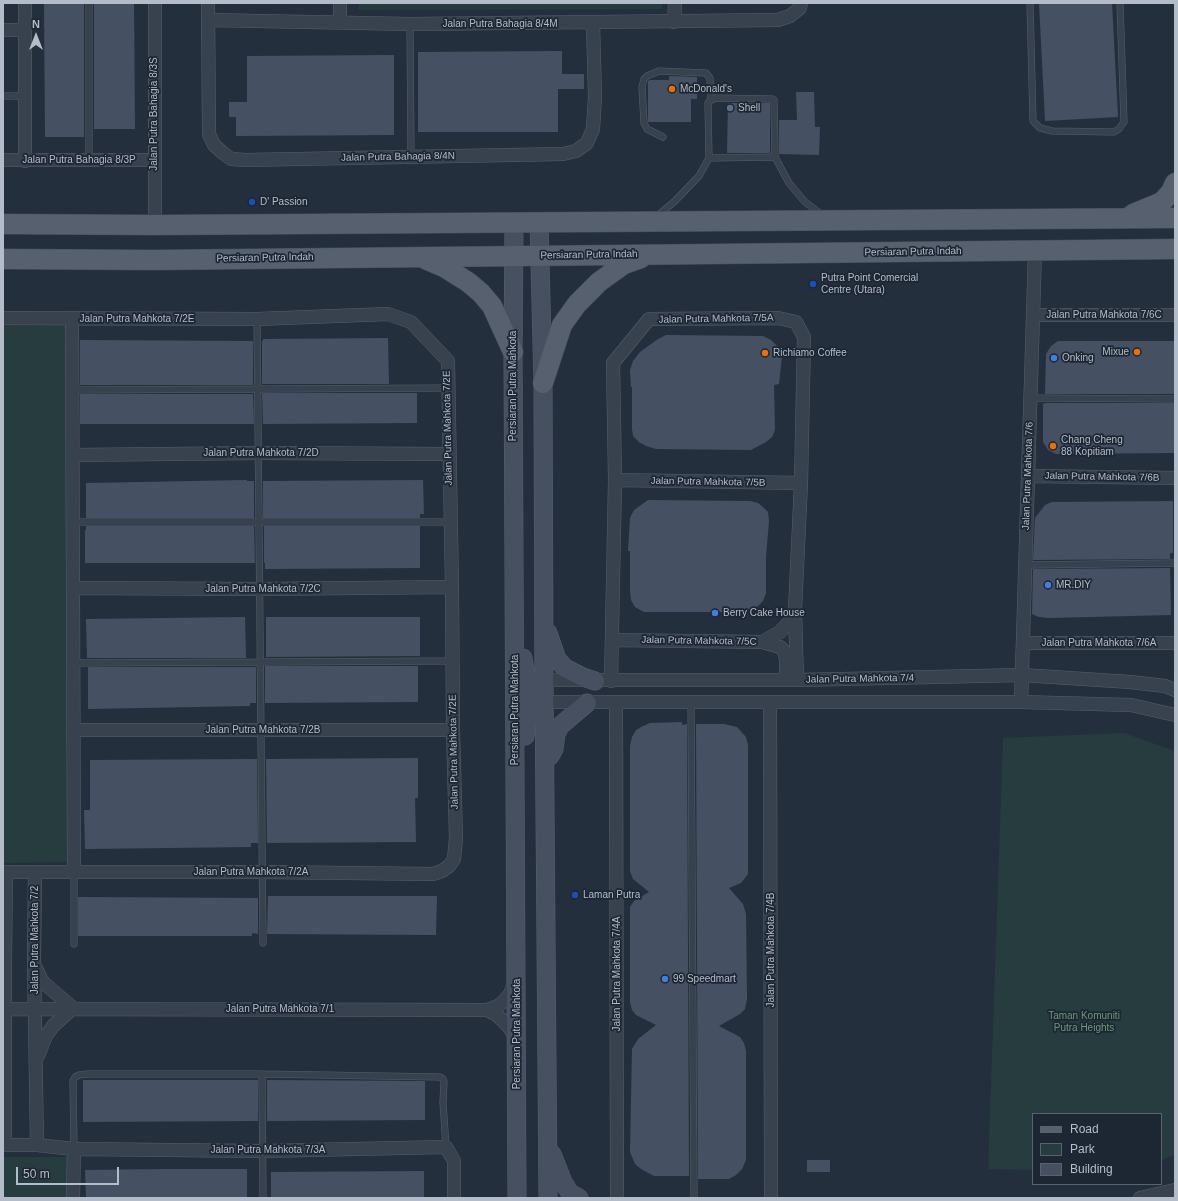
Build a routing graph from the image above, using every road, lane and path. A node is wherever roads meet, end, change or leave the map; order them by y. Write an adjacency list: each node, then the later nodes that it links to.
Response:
1 (25, 3): 16 (street)
2 (89, 3): 27 (lane)
3 (155, 3): 25 (street, Jalan Putra Bahagia 8/3S)
4 (208, 3): 10 (street, Jalan Putra Bahagia 8/4N)
5 (340, 3): 11 (street)
6 (675, 3): 12 (street)
7 (801, 3): 12 (street, Jalan Putra Bahagia 8/4M)
8 (1030, 3): 9 (lane)
9 (1120, 3)
10 (208, 20): 11 (street, Jalan Putra Bahagia 8/4M); 21 (street, Jalan Putra Bahagia 8/4N)
11 (340, 22): 14 (street, Jalan Putra Bahagia 8/4M)
12 (674, 22): 13 (street, Jalan Putra Bahagia 8/4M)
13 (593, 23): 14 (street, Jalan Putra Bahagia 8/4M); 21 (street, Jalan Putra Bahagia 8/4N)
14 (410, 24): 21 (lane)
15 (3, 30): 16 (street)
16 (25, 30): 18 (street)
17 (3, 96): 18 (lane)
18 (25, 96): 26 (street)
19 (711, 100): 20 (lane); 22 (lane); 23 (lane)
20 (663, 137)
21 (411, 157)
22 (775, 157): 23 (lane); 31 (lane)
23 (708, 158): 32 (lane)
24 (3, 160): 26 (street, Jalan Putra Bahagia 8/3P)
25 (154, 160): 27 (street, Jalan Putra Bahagia 8/3P); 36 (street, Jalan Putra Bahagia 8/3S)
26 (25, 161): 27 (street, Jalan Putra Bahagia 8/3P)
27 (89, 161)
28 (1175, 183): 29 (main road)
29 (1120, 218): 30 (main road); 31 (main road)
30 (1175, 218)
31 (829, 220): 32 (main road)
32 (650, 221): 34 (main road)
33 (514, 222): 34 (main road); 36 (main road); 41 (street, Persiaran Putra Mahkota)
34 (539, 222): 42 (street)
35 (3, 224): 36 (main road)
36 (155, 225)
37 (1175, 249): 38 (main road, Persiaran Putra Indah)
38 (1035, 250): 39 (main road, Persiaran Putra Indah); 44 (street, Jalan Putra Mahkota 7/6)
39 (648, 255): 42 (main road, Persiaran Putra Indah); 50 (main road)
40 (419, 256): 41 (main road, Persiaran Putra Indah); 43 (main road, Persiaran Putra Indah); 49 (main road)
41 (513, 256): 42 (main road, Persiaran Putra Indah); 49 (street, Persiaran Putra Mahkota)
42 (540, 256): 50 (street)
43 (3, 259)
44 (1033, 315): 45 (street, Jalan Putra Mahkota 7/6C); 54 (street, Jalan Putra Mahkota 7/6)
45 (1175, 315)
46 (3, 318): 47 (street, Jalan Putra Mahkota 7/2E)
47 (72, 319): 48 (street, Jalan Putra Mahkota 7/2E); 53 (street)
48 (257, 319): 51 (street, Jalan Putra Mahkota 7/2E); 52 (lane)
49 (513, 352): 71 (street, Persiaran Putra Mahkota)
50 (543, 383): 73 (street)
51 (448, 388): 52 (lane); 57 (street, Jalan Putra Mahkota 7/2E)
52 (258, 389): 53 (lane); 56 (lane)
53 (73, 390): 58 (street)
54 (1030, 398): 55 (lane); 59 (street, Jalan Putra Mahkota 7/6)
55 (1175, 399)
56 (259, 453): 57 (street, Jalan Putra Mahkota 7/2D); 58 (street, Jalan Putra Mahkota 7/2D); 64 (lane)
57 (448, 454): 65 (street, Jalan Putra Mahkota 7/2E)
58 (73, 455): 63 (street)
59 (1028, 476): 60 (street, Jalan Putra Mahkota 7/6B); 67 (street, Jalan Putra Mahkota 7/6)
60 (1175, 478)
61 (615, 480): 62 (street, Jalan Putra Mahkota 7/5B); 62 (street, Jalan Putra Mahkota 7/5A); 74 (street, Jalan Putra Mahkota 7/5A)
62 (801, 483): 72 (street, Jalan Putra Mahkota 7/5A)
63 (73, 522): 64 (lane); 69 (street)
64 (259, 522): 65 (lane); 70 (lane)
65 (450, 522): 68 (street, Jalan Putra Mahkota 7/2E)
66 (1175, 562): 67 (lane)
67 (1025, 565): 76 (street, Jalan Putra Mahkota 7/6)
68 (452, 587): 70 (street, Jalan Putra Mahkota 7/2C); 78 (street, Jalan Putra Mahkota 7/2E)
69 (73, 588): 70 (street, Jalan Putra Mahkota 7/2C); 80 (street)
70 (260, 589): 79 (lane)
71 (514, 610): 86 (street); 97 (street, Persiaran Putra Mahkota)
72 (795, 610): 75 (street, Jalan Putra Mahkota 7/5C); 83 (street, Jalan Putra Mahkota 7/5A)
73 (544, 621): 82 (street); 84 (street)
74 (613, 640): 75 (street, Jalan Putra Mahkota 7/5C); 84 (street, Jalan Putra Mahkota 7/5A)
75 (762, 642): 83 (street)
76 (1023, 643): 77 (street, Jalan Putra Mahkota 7/6A); 81 (street, Jalan Putra Mahkota 7/6)
77 (1175, 643)
78 (452, 661): 79 (lane); 95 (street, Jalan Putra Mahkota 7/2E)
79 (260, 662): 80 (lane); 94 (lane)
80 (73, 663): 93 (street)
81 (1022, 675): 83 (street, Jalan Putra Mahkota 7/4); 85 (street, Jalan Putra Mahkota 7/4); 90 (street, Jalan Putra Mahkota 7/6)
82 (544, 680): 84 (street, Jalan Putra Mahkota 7/4); 86 (street)
83 (792, 680): 84 (street, Jalan Putra Mahkota 7/4)
84 (603, 681)
85 (1175, 690)
86 (537, 698): 91 (street); 96 (street); 97 (street)
87 (616, 702): 88 (street); 91 (street); 131 (street, Jalan Putra Mahkota 7/4A)
88 (691, 702): 89 (street); 132 (lane)
89 (770, 702): 90 (street); 133 (street, Jalan Putra Mahkota 7/4B)
90 (1021, 702): 92 (street)
91 (587, 703): 96 (street)
92 (1175, 715)
93 (72, 730): 94 (street, Jalan Putra Mahkota 7/2B); 101 (street)
94 (260, 730): 95 (street, Jalan Putra Mahkota 7/2B); 102 (lane)
95 (453, 730): 98 (street, Jalan Putra Mahkota 7/2E)
96 (545, 767): 117 (street)
97 (515, 770): 107 (street, Persiaran Putra Mahkota)
98 (456, 838): 102 (street, Jalan Putra Mahkota 7/2A)
99 (4, 872): 100 (street, Jalan Putra Mahkota 7/2A); 106 (street)
100 (35, 872): 101 (street, Jalan Putra Mahkota 7/2A); 105 (street, Jalan Putra Mahkota 7/2)
101 (74, 872): 102 (street, Jalan Putra Mahkota 7/2A); 104 (lane)
102 (262, 872): 103 (lane)
103 (263, 943)
104 (74, 944)
105 (34, 960): 109 (street, Jalan Putra Mahkota 7/2); 110 (street)
106 (4, 965): 108 (street)
107 (517, 978): 111 (street, Jalan Putra Mahkota 7/1); 112 (street, Persiaran Putra Mahkota)
108 (4, 1008): 109 (street, Jalan Putra Mahkota 7/1); 113 (street)
109 (36, 1008): 110 (street, Jalan Putra Mahkota 7/1); 114 (street, Jalan Putra Mahkota 7/2)
110 (73, 1008): 111 (street, Jalan Putra Mahkota 7/1); 114 (street)
111 (487, 1010): 112 (street)
112 (517, 1039): 116 (street, Persiaran Putra Mahkota)
113 (4, 1058): 118 (street)
114 (36, 1062): 119 (street, Jalan Putra Mahkota 7/2)
115 (262, 1074): 120 (lane); 121 (lane); 122 (lane)
116 (517, 1127): 127 (street, Persiaran Putra Mahkota); 128 (street)
117 (548, 1142): 129 (street); 130 (street)
118 (4, 1145): 119 (street, Jalan Putra Mahkota 7/3A)
119 (37, 1145): 121 (street, Jalan Putra Mahkota 7/3A)
120 (446, 1147): 122 (street, Jalan Putra Mahkota 7/3A); 126 (street)
121 (74, 1149): 122 (street, Jalan Putra Mahkota 7/3A); 124 (street)
122 (264, 1151): 125 (lane)
123 (1175, 1190): 134 (street)
124 (73, 1198)
125 (263, 1198)
126 (454, 1198)
127 (517, 1198)
128 (528, 1198)
129 (548, 1198)
130 (580, 1198)
131 (617, 1198)
132 (694, 1198)
133 (771, 1198)
134 (1140, 1198)

